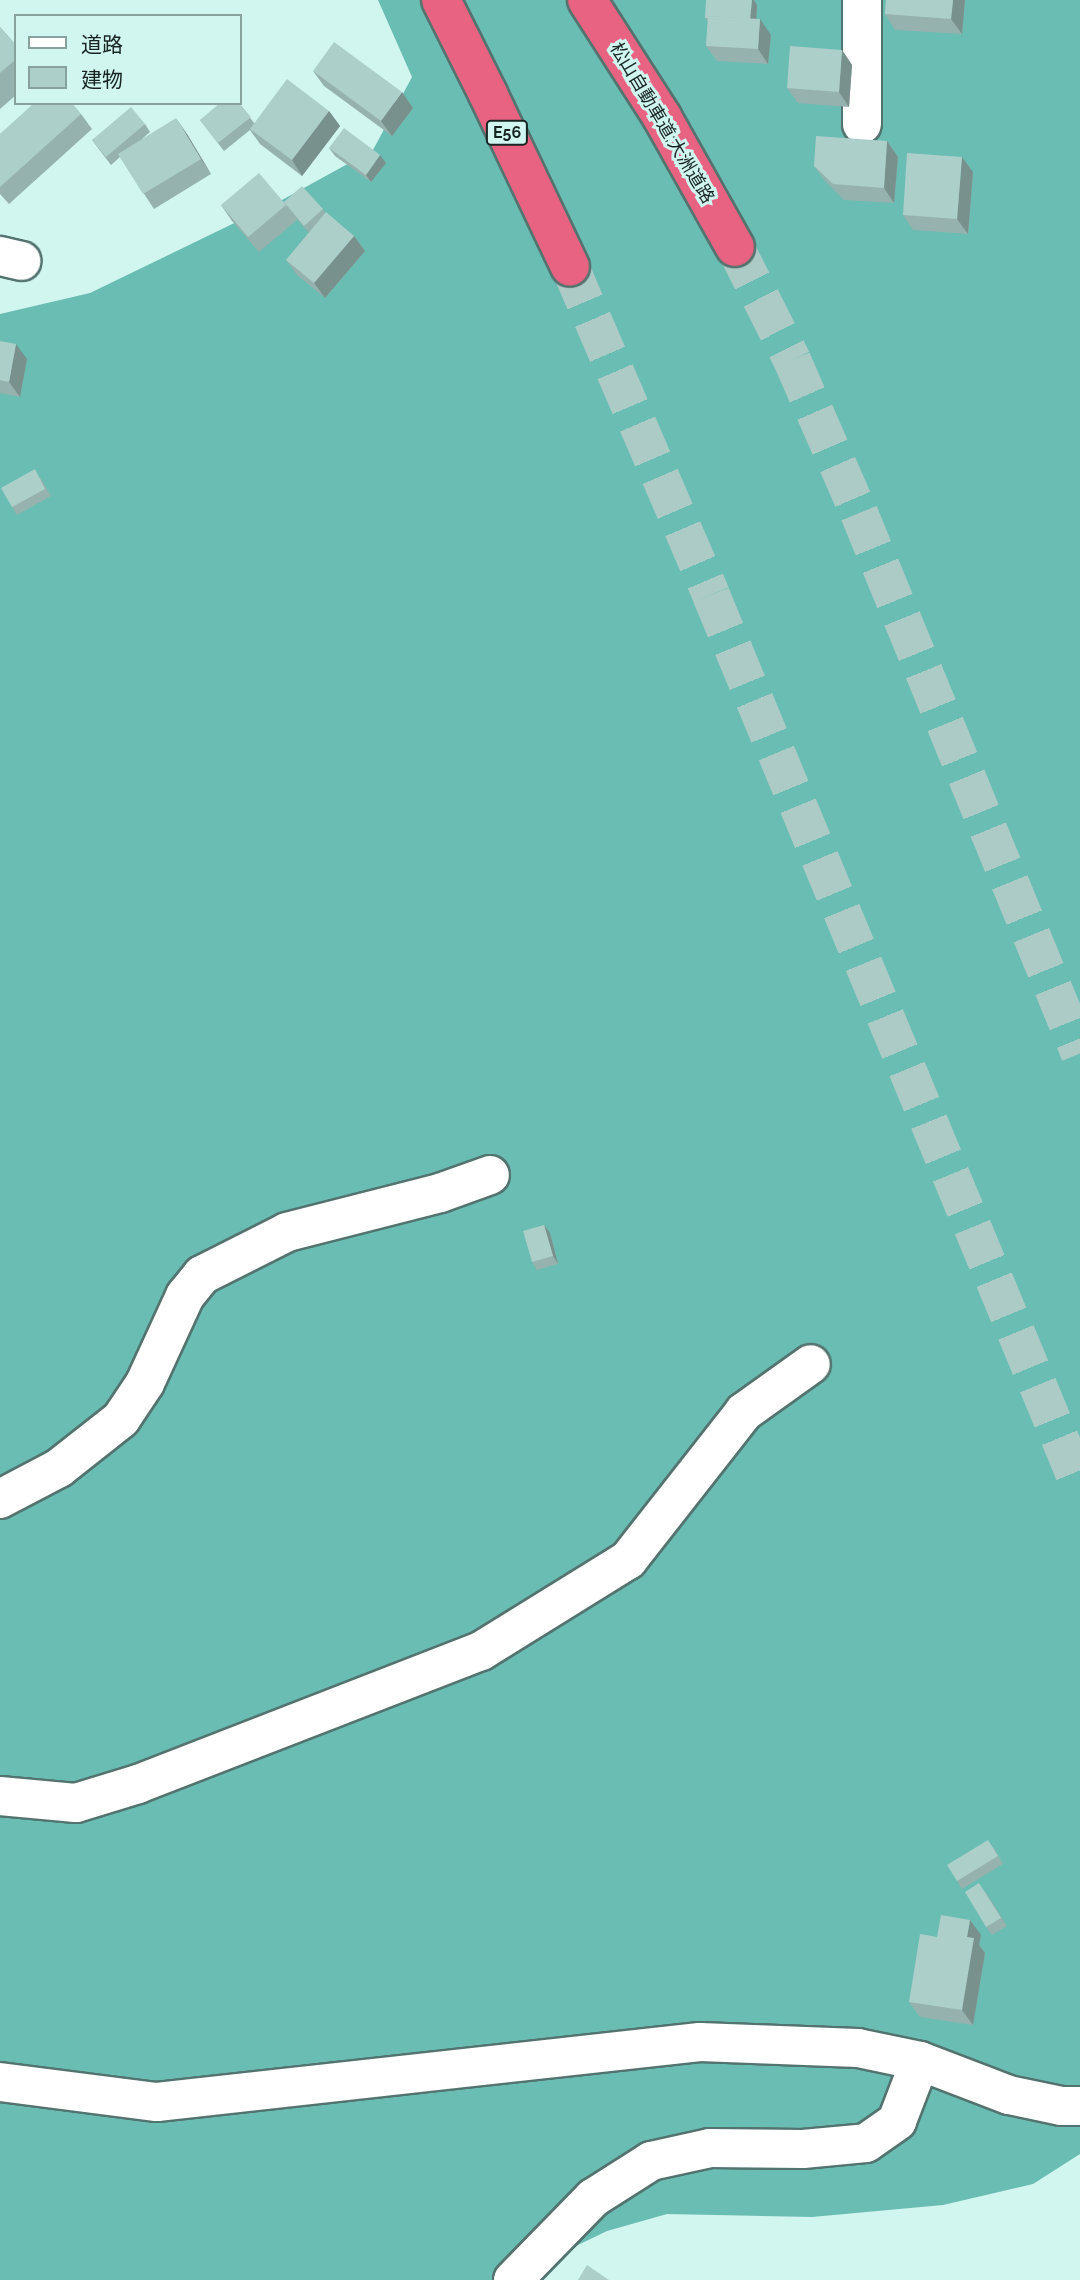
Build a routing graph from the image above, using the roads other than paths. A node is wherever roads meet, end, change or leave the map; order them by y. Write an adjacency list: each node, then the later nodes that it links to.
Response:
1 (441, 0): 6 (highway, E56)
2 (587, 0): 5 (highway, 松山自動車道;大洲道路)
3 (862, 0): 4 (street)
4 (862, 124)
5 (735, 247)
6 (570, 267)
7 (490, 1175): 9 (street)
8 (811, 1364): 12 (street)
9 (59, 1468): 10 (street); 11 (street)
10 (0, 1473)
11 (0, 1499)
12 (0, 1796)
13 (919, 2061): 14 (street); 15 (street); 16 (street)
14 (0, 2082)
15 (1080, 2106)
16 (513, 2280)

